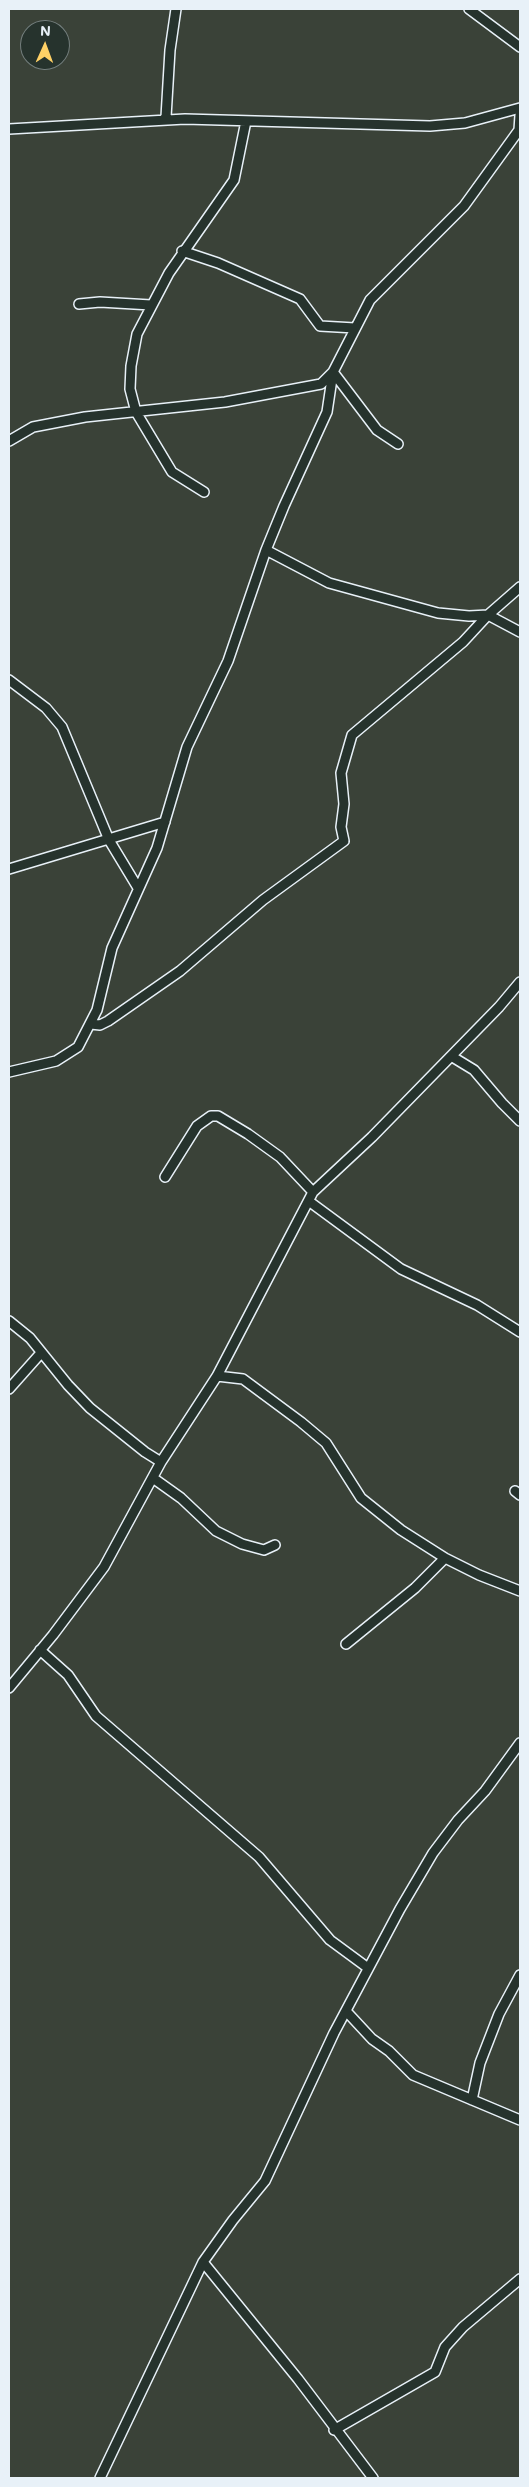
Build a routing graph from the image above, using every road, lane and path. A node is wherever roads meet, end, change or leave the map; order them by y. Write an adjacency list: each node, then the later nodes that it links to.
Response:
1 (176, 9): 6 (street)
2 (469, 9): 3 (street)
3 (520, 47)
4 (520, 108): 7 (street)
5 (520, 115): 9 (street)
6 (163, 120): 7 (street); 8 (street)
7 (246, 121): 10 (street)
8 (9, 129)
9 (520, 132): 13 (street)
10 (182, 252): 12 (street); 13 (street)
11 (79, 304): 12 (street)
12 (151, 305): 15 (street)
13 (354, 328): 14 (street)
14 (333, 372): 15 (street); 17 (street); 19 (street)
15 (136, 412): 16 (street); 18 (street)
16 (9, 441)
17 (398, 444)
18 (204, 492)
19 (266, 550): 21 (street); 24 (street)
20 (520, 587): 21 (street)
21 (488, 615): 22 (street); 29 (street)
22 (520, 632)
23 (9, 680): 25 (street)
24 (165, 822): 25 (street); 27 (street)
25 (110, 840): 26 (street); 27 (street)
26 (9, 869)
27 (138, 888): 29 (street)
28 (520, 982): 30 (street)
29 (91, 1024): 31 (street)
30 (451, 1056): 32 (street); 34 (street)
31 (9, 1072)
32 (520, 1122)
33 (164, 1177): 34 (street)
34 (314, 1192): 35 (street)
35 (310, 1202): 37 (street); 39 (street)
36 (9, 1321): 38 (street)
37 (520, 1332)
38 (41, 1354): 40 (street); 41 (street)
39 (217, 1376): 41 (street); 44 (street)
40 (9, 1389)
41 (161, 1462): 42 (street)
42 (153, 1478): 43 (street); 47 (street)
43 (275, 1545)
44 (445, 1558): 45 (street); 46 (street)
45 (520, 1591)
46 (346, 1644)
47 (40, 1650): 48 (street); 50 (street)
48 (9, 1688)
49 (520, 1743): 50 (street)
50 (368, 1968): 52 (street)
51 (520, 1975): 53 (street)
52 (346, 2011): 53 (street); 55 (street)
53 (472, 2100): 54 (street)
54 (520, 2120)
55 (204, 2262): 57 (street); 58 (street)
56 (520, 2279): 57 (street)
57 (334, 2430): 59 (street)
58 (100, 2478)
59 (373, 2478)

